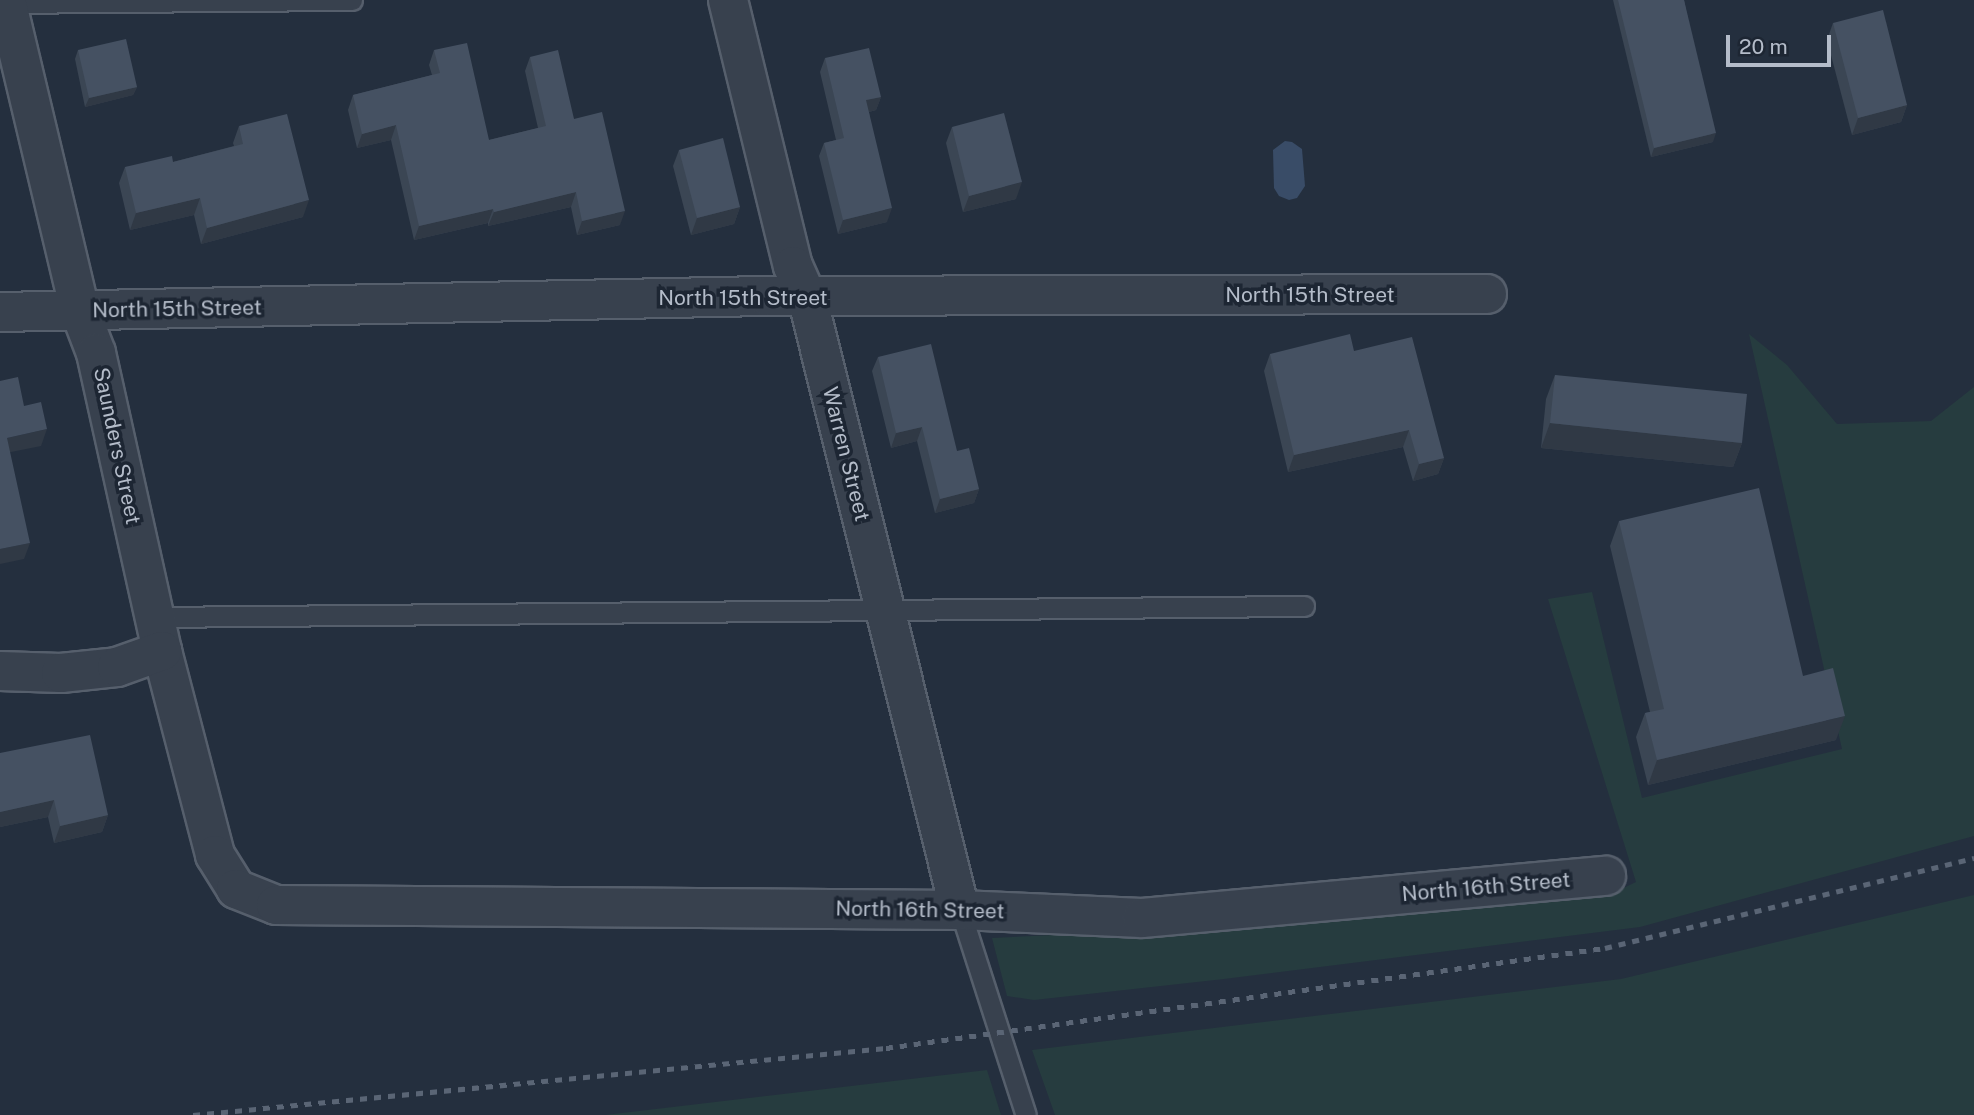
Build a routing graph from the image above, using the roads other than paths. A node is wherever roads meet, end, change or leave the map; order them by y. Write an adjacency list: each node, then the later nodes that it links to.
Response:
1 (352, 0): 3 (lane)
2 (728, 0): 5 (street, Warren Street)
3 (4, 2): 6 (street, Saunders Street)
4 (1487, 294): 5 (street, North 15th Street)
5 (807, 297): 6 (street, North 15th Street); 9 (street, Warren Street)
6 (80, 311): 7 (street, North 15th Street); 10 (street, Saunders Street)
7 (0, 312)
8 (1304, 606): 9 (lane)
9 (884, 610): 10 (lane); 14 (street, Warren Street)
10 (158, 634): 11 (street); 13 (street, Saunders Street)
11 (0, 671)
12 (1606, 876): 14 (street, North 16th Street)
13 (236, 889): 14 (street, North 16th Street)
14 (960, 910): 15 (lane)
15 (1026, 1115)

